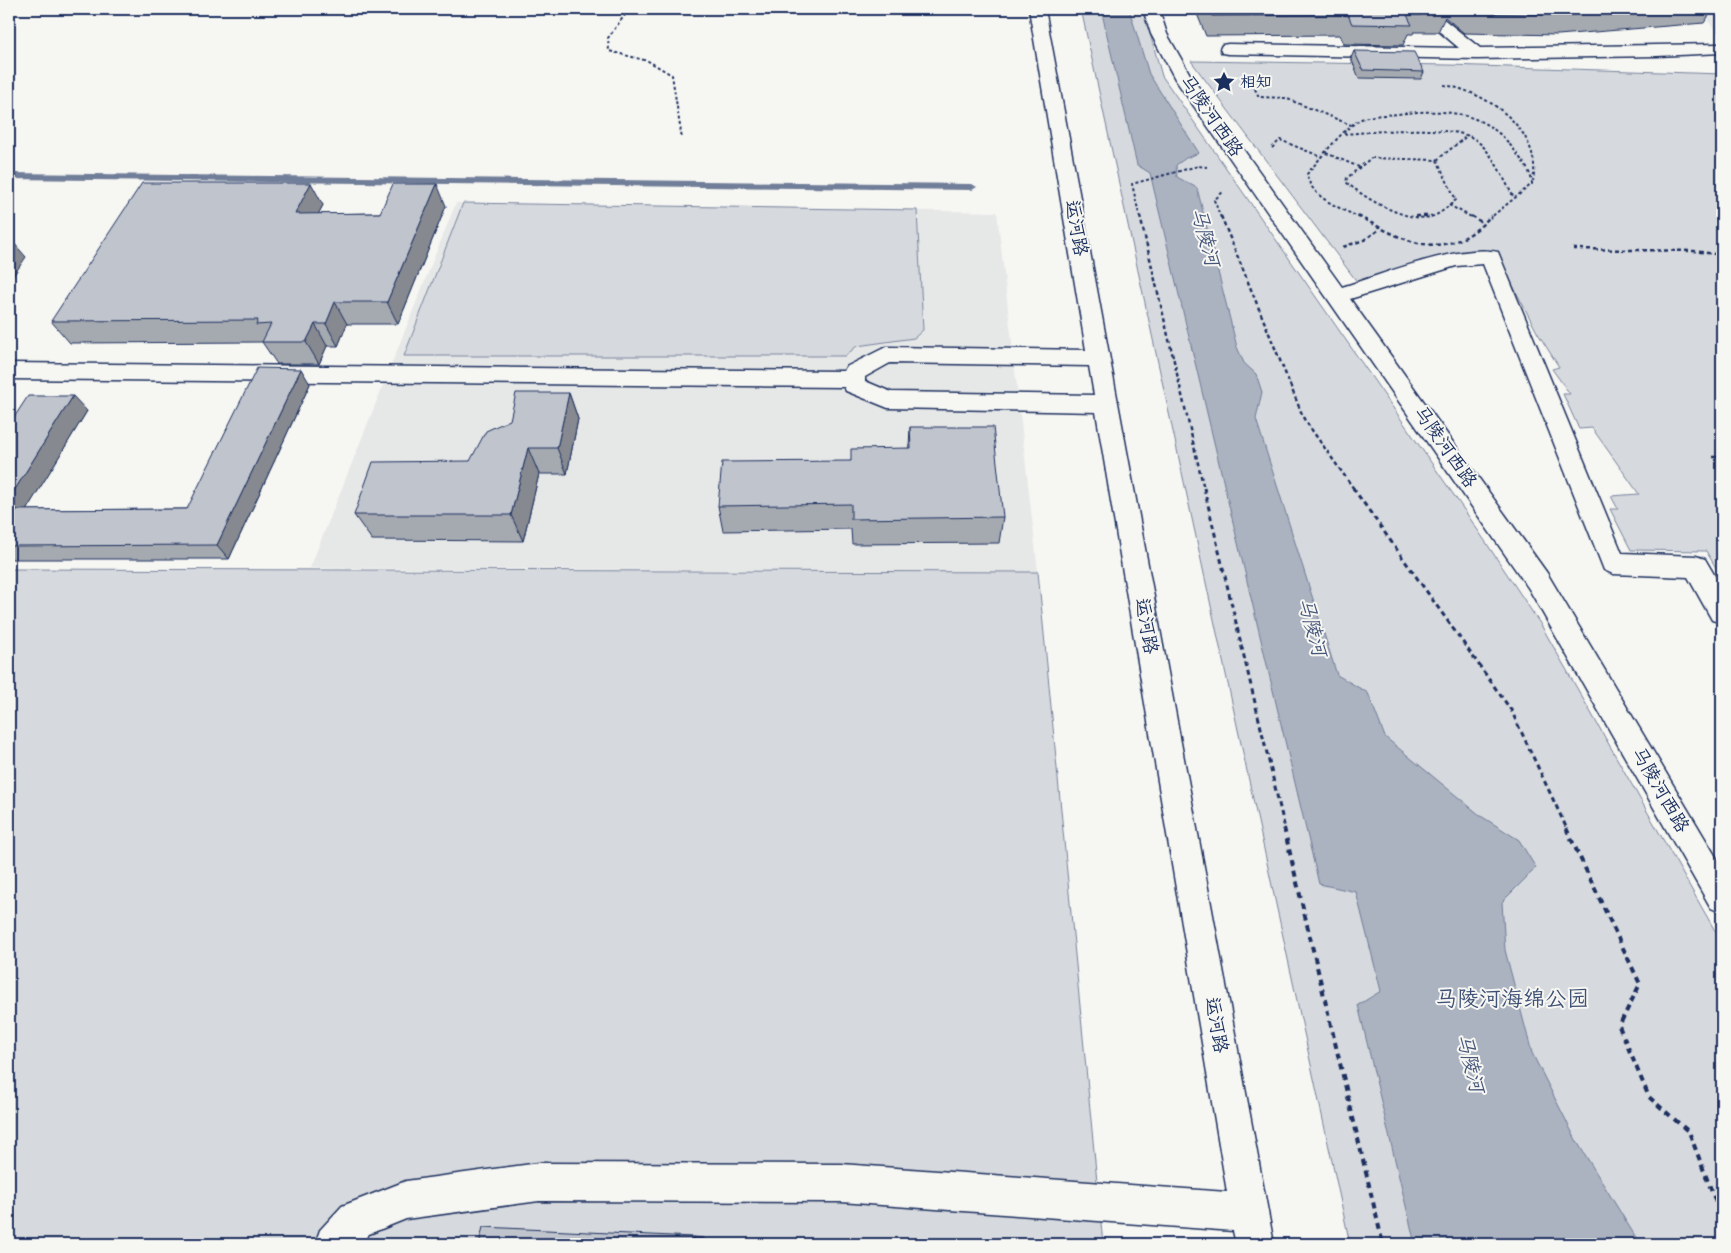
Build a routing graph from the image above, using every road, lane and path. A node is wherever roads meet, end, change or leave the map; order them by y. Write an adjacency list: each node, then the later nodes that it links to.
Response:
1 (626, 9): 13 (path)
2 (1037, 9): 29 (street, 运河路)
3 (1151, 9): 19 (street, 马陵河西路)
4 (1421, 9): 7 (street)
5 (1228, 48): 7 (street)
6 (1718, 49): 7 (street)
7 (1477, 54)
8 (1254, 78): 10 (path)
9 (1444, 85): 20 (path)
10 (1351, 125): 11 (path); 20 (path)
11 (1344, 134): 12 (path); 14 (path)
12 (1468, 135): 16 (path); 21 (path)
13 (682, 139)
14 (1326, 153): 15 (path); 18 (path)
15 (1322, 157): 19 (path); 24 (path)
16 (1437, 160): 18 (path); 22 (path)
17 (1198, 166): 40 (path)
18 (1359, 167): 22 (path)
19 (1250, 170): 27 (street, 马陵河西路); 37 (path)
20 (1532, 184): 21 (path)
21 (1514, 198): 23 (path)
22 (1449, 205): 23 (path)
23 (1483, 223): 24 (path)
24 (1380, 228): 27 (path)
25 (1573, 250): 26 (path)
26 (1722, 255)
27 (1311, 256): 28 (street, 马陵河西路)
28 (1338, 295): 35 (street); 36 (street, 马陵河西路)
29 (1099, 358): 31 (street); 32 (street, 运河路)
30 (9, 371): 31 (street)
31 (854, 379): 32 (street)
32 (1107, 404): 38 (street, 运河路)
33 (1713, 457): 34 (path)
34 (1722, 457)
35 (1722, 612)
36 (1722, 897)
37 (1722, 1218)
38 (1252, 1229): 39 (street)
39 (334, 1244)
40 (1383, 1244)

